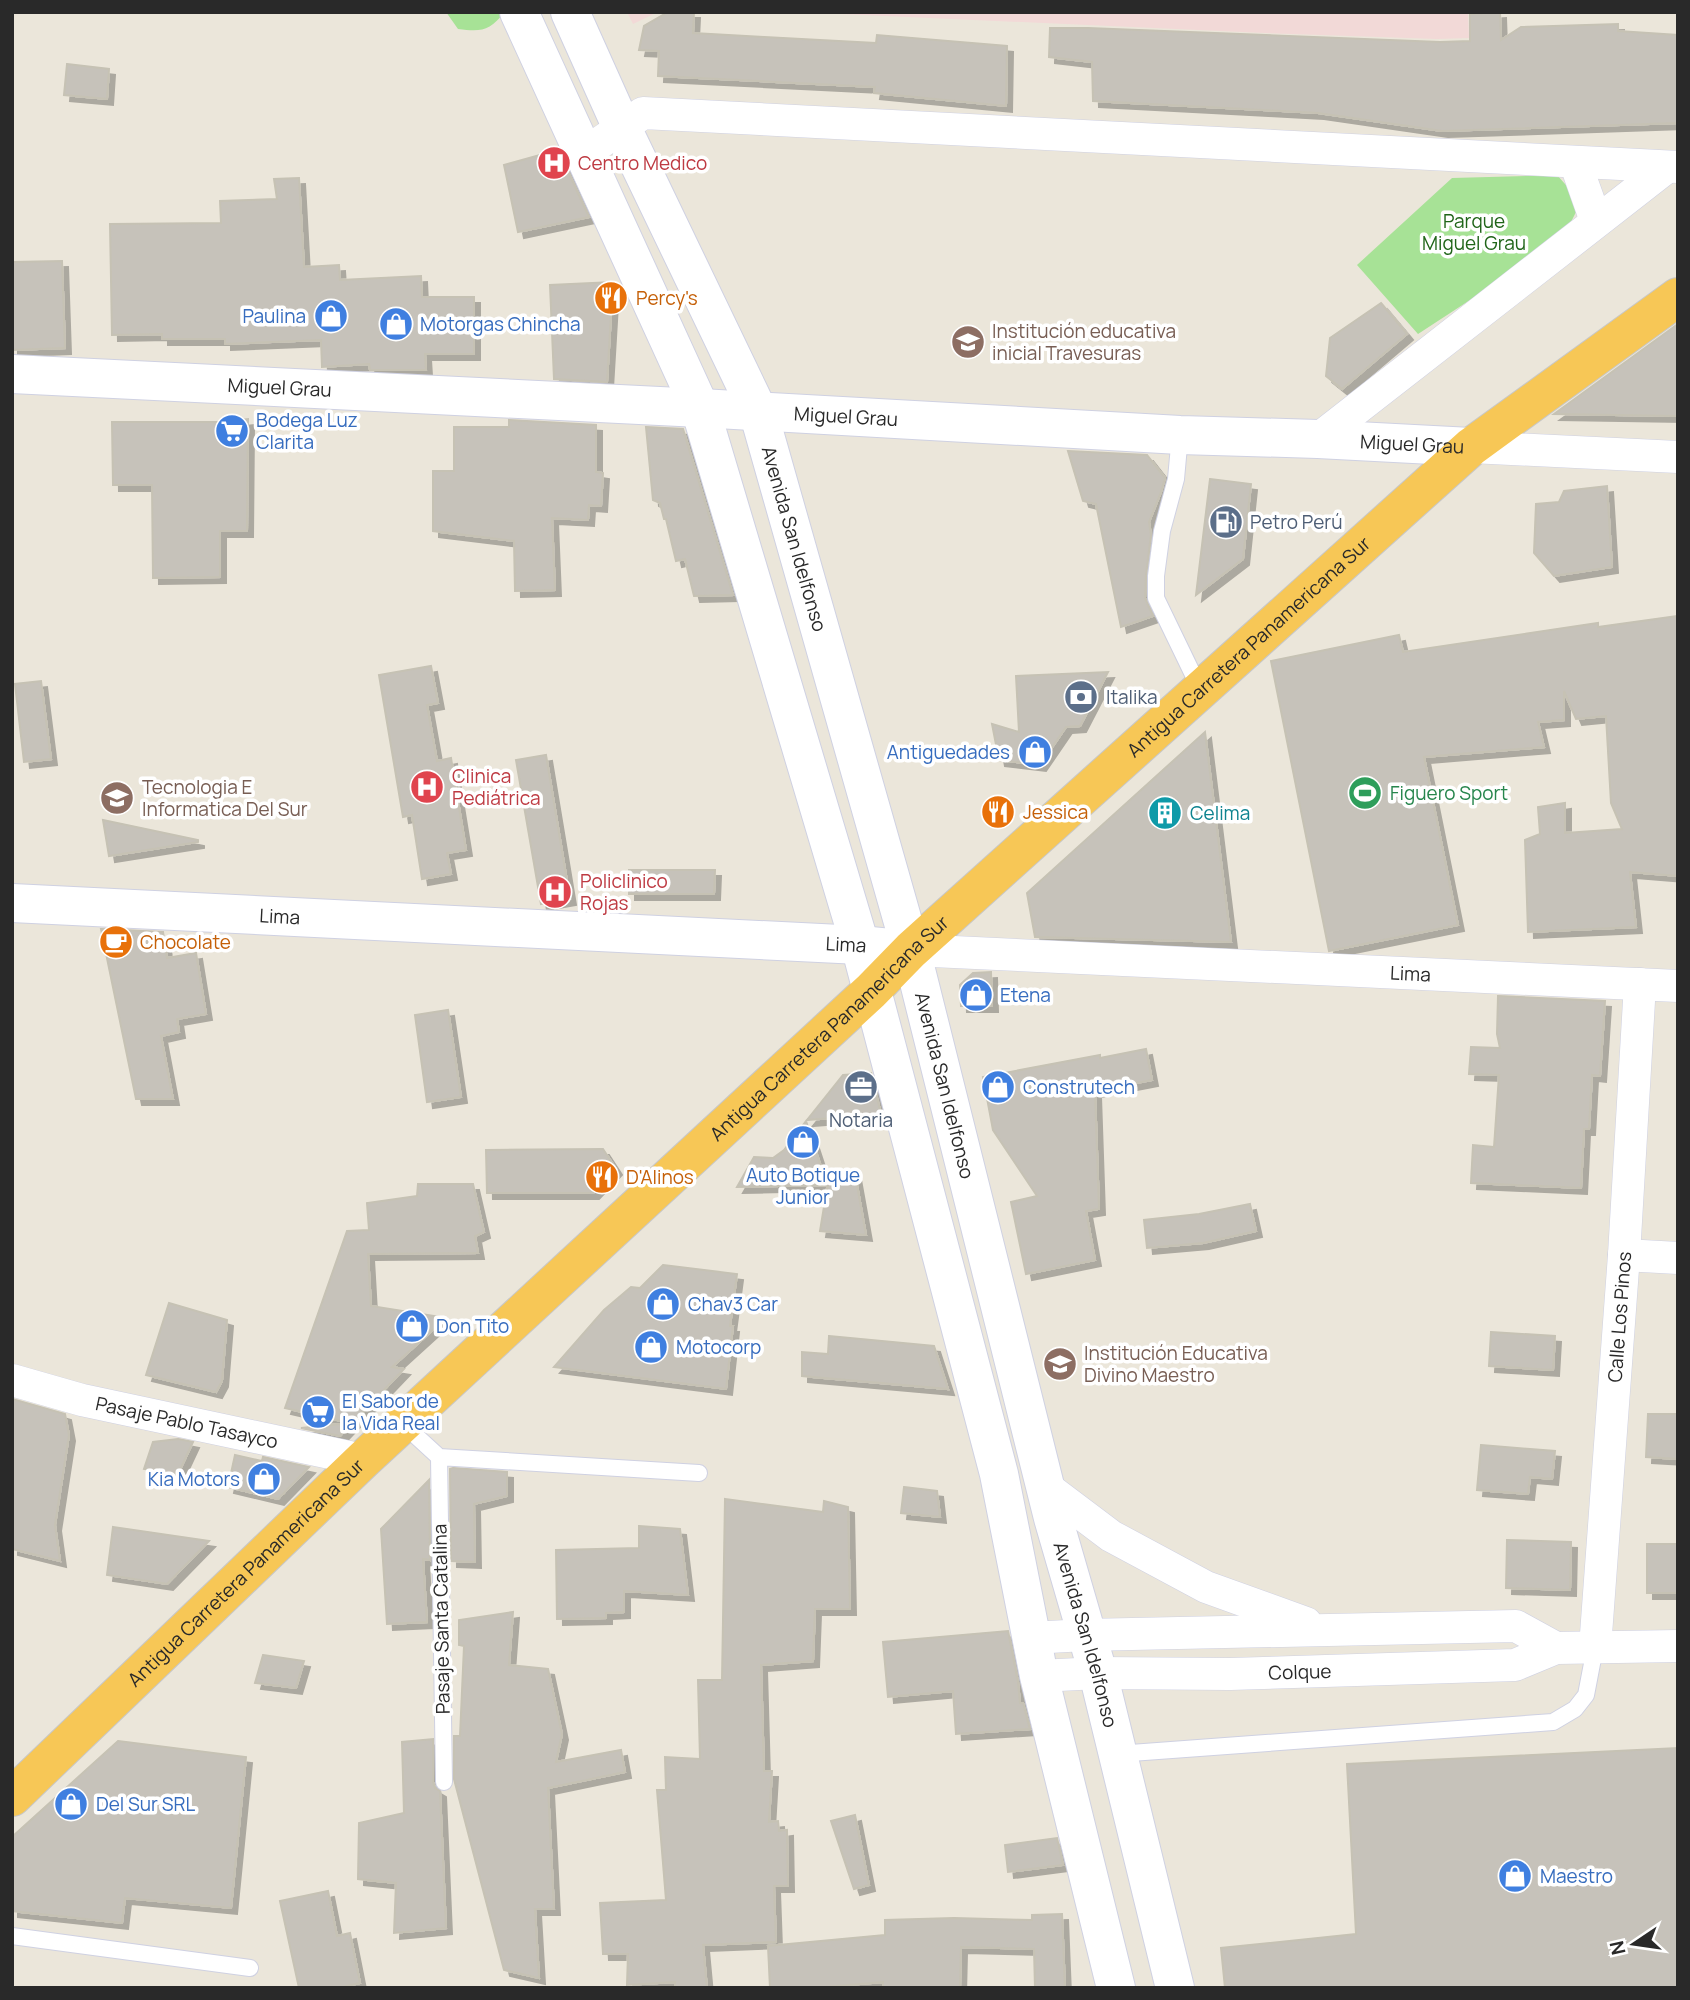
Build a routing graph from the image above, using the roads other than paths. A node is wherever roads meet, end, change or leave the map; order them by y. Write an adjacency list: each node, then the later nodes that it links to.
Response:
1 (519, 12): 4 (street)
2 (570, 12): 3 (street, Avenida San Idelfonso)
3 (622, 128): 4 (street); 5 (street); 11 (street, Avenida San Idelfonso)
4 (585, 153): 10 (street)
5 (1575, 162): 6 (street); 7 (street)
6 (1672, 167): 7 (street)
7 (1596, 221): 13 (street)
8 (1678, 297): 14 (highway, Antigua Carretera Panamericana Sur)
9 (12, 374): 10 (street, Miguel Grau)
10 (700, 408): 11 (street, Miguel Grau); 18 (street)
11 (758, 411): 12 (street, Miguel Grau); 19 (street, Avenida San Idelfonso)
12 (1180, 435): 13 (street, Miguel Grau); 16 (lane)
13 (1318, 439): 14 (street, Miguel Grau)
14 (1471, 447): 15 (street, Miguel Grau); 16 (highway, Antigua Carretera Panamericana Sur)
15 (1678, 457)
16 (1201, 690): 19 (highway, Antigua Carretera Panamericana Sur)
17 (12, 903): 18 (street, Lima)
18 (860, 945): 19 (street, Lima); 22 (street)
19 (911, 950): 20 (street, Lima); 22 (highway, Antigua Carretera Panamericana Sur); 30 (street, Avenida San Idelfonso)
20 (1640, 984): 21 (street, Lima); 23 (street, Calle Los Pinos)
21 (1678, 986)
22 (871, 991): 26 (highway, Antigua Carretera Panamericana Sur); 33 (street)
23 (1624, 1255): 24 (street); 36 (street, Calle Los Pinos)
24 (1678, 1258)
25 (12, 1380): 28 (street, Pasaje Pablo Tasayco)
26 (403, 1424): 27 (lane); 28 (highway, Antigua Carretera Panamericana Sur)
27 (439, 1457): 29 (lane); 40 (lane, Pasaje Santa Catalina)
28 (363, 1460): 41 (highway, Antigua Carretera Panamericana Sur)
29 (699, 1473)
30 (1046, 1487): 31 (street, Colque); 32 (street, Avenida San Idelfonso)
31 (1324, 1629): 32 (street, Colque); 35 (street, Colque)
32 (1085, 1634): 33 (street, Colque); 37 (street, Avenida San Idelfonso)
33 (1031, 1638): 38 (street)
34 (1678, 1646): 36 (street, Colque)
35 (1556, 1648): 36 (street, Colque); 37 (street, Colque)
36 (1595, 1648): 39 (lane)
37 (1098, 1673): 38 (street, Colque); 39 (street, Avenida San Idelfonso)
38 (1039, 1676): 44 (street)
39 (1117, 1754): 45 (street, Avenida San Idelfonso)
40 (444, 1782)
41 (12, 1797)
42 (12, 1936): 43 (lane)
43 (250, 1968)
44 (1116, 1988)
45 (1175, 1988)

